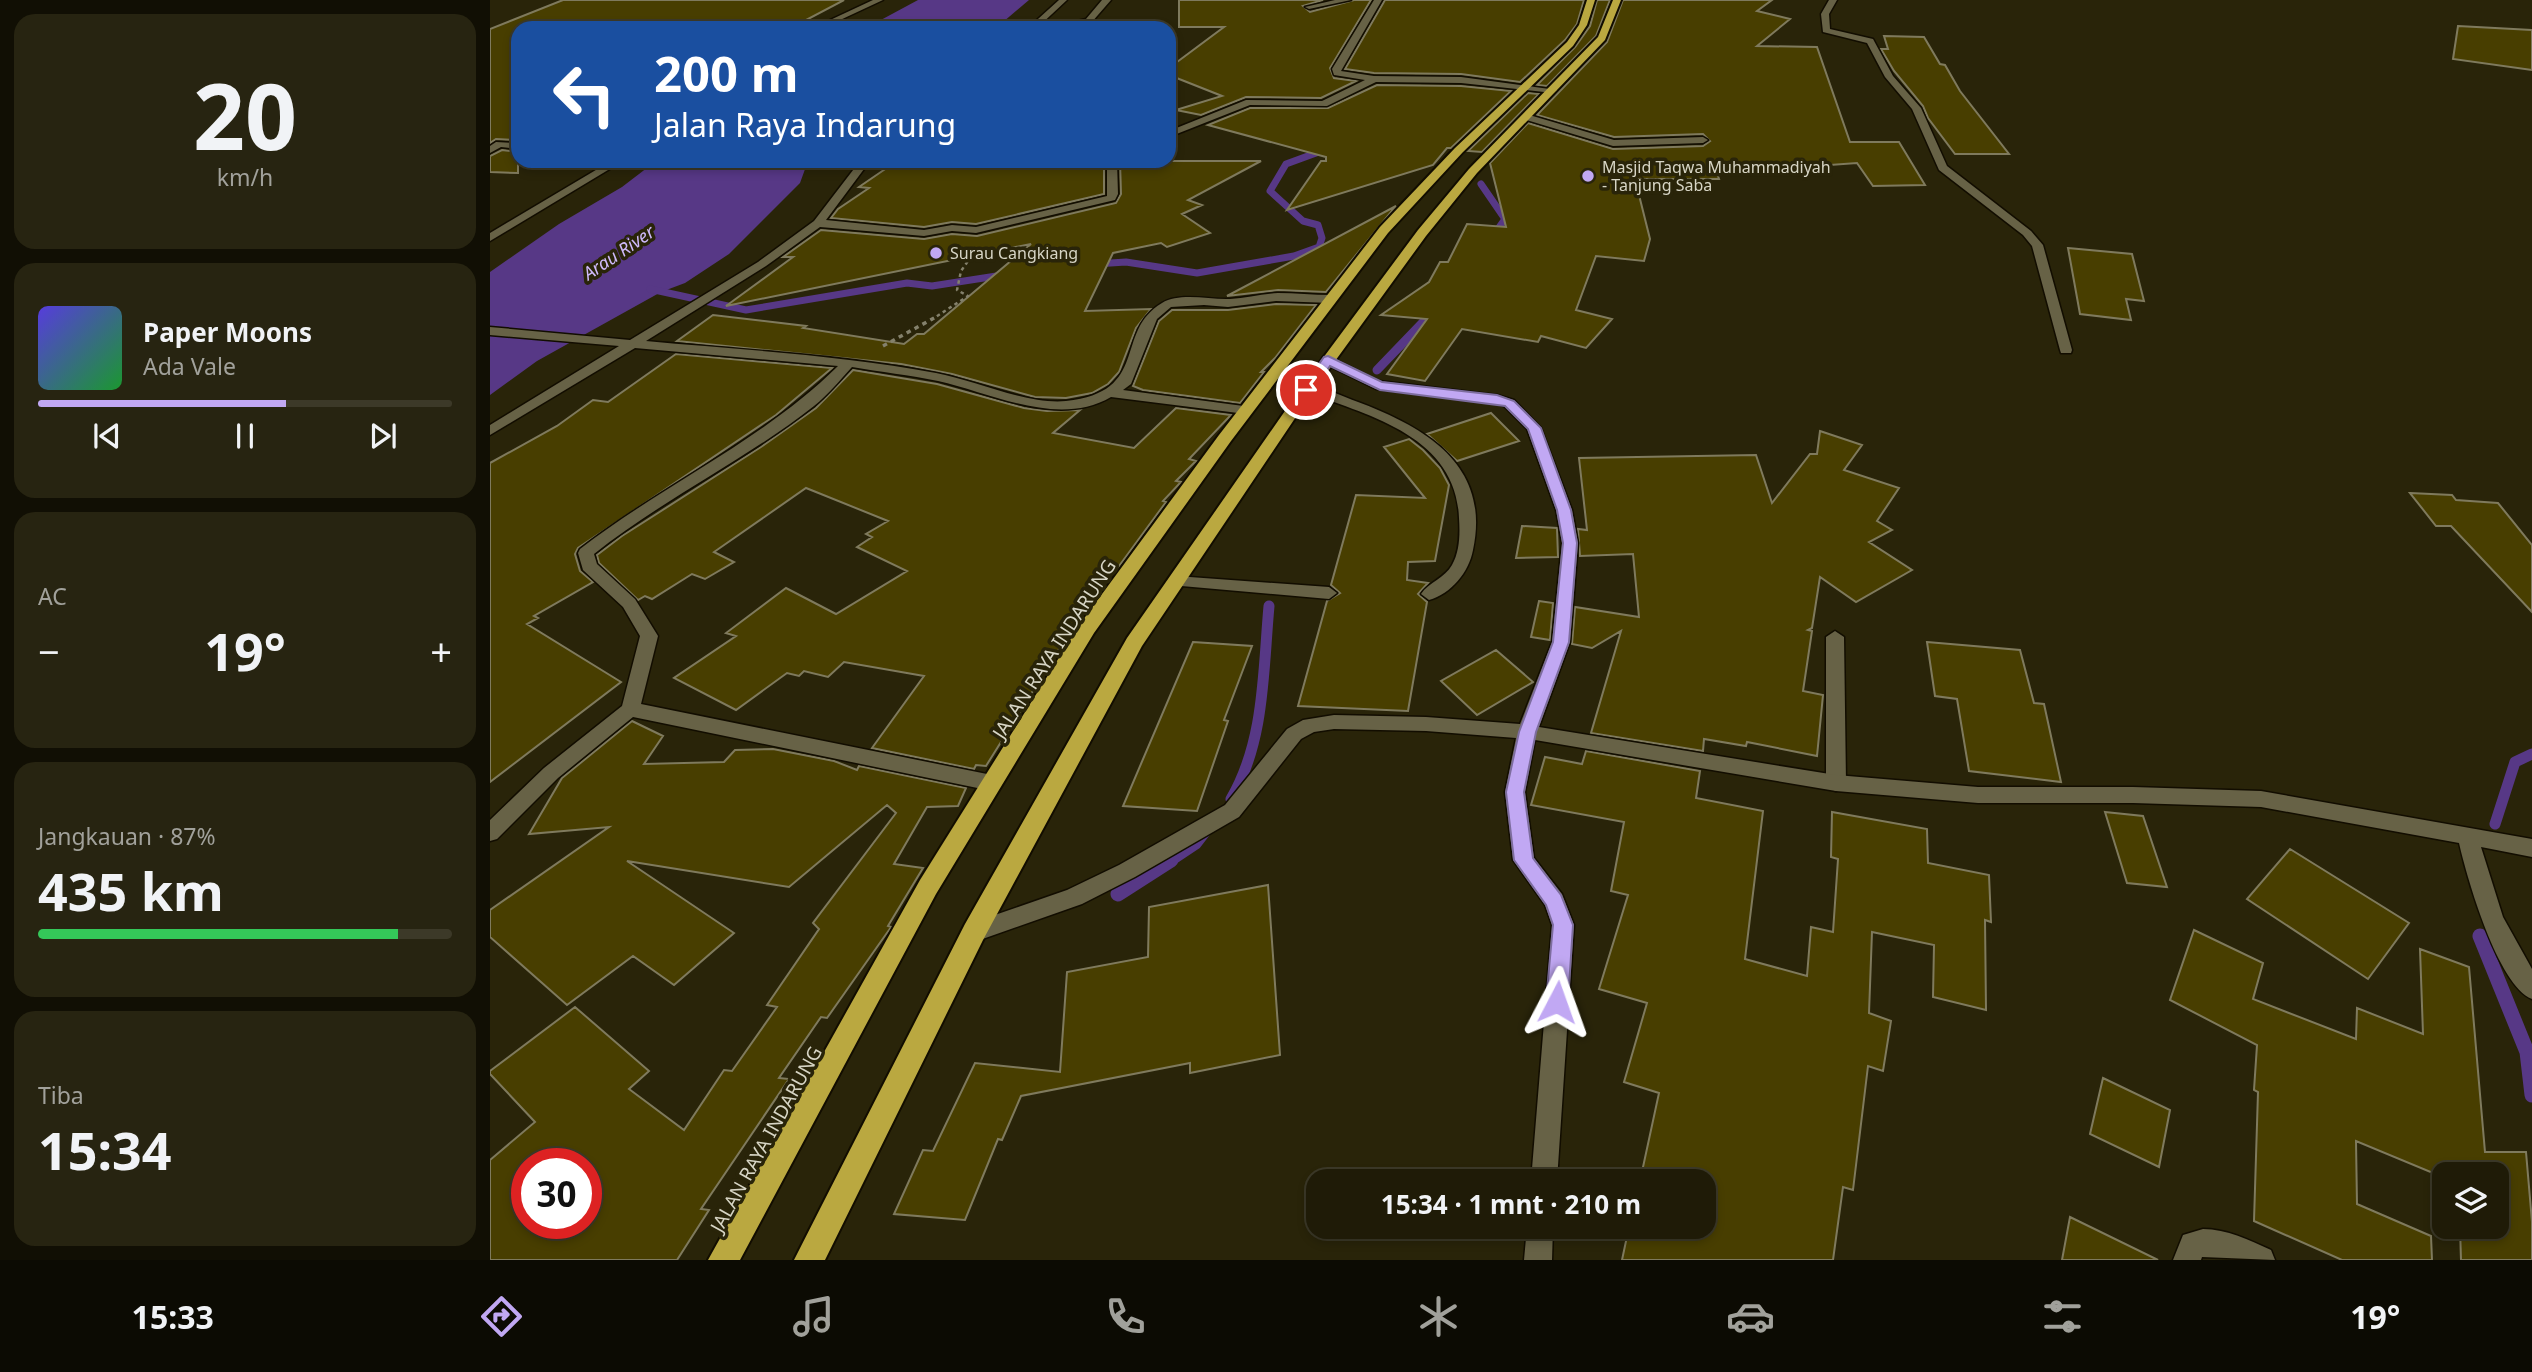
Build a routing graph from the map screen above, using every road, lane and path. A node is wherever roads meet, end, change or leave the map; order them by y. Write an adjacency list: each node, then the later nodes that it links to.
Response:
1 (879, 0): 10 (street)
2 (1063, 0): 11 (street)
3 (1107, 0): 12 (street)
4 (1347, 0): 9 (street)
5 (1377, 0): 13 (street)
6 (1591, 0): 14 (highway, JALAN RAYA INDARUNG)
7 (1617, 0): 15 (highway)
8 (1833, 0): 30 (street)
9 (1309, 7)
10 (832, 21)
11 (1040, 21)
12 (1088, 21)
13 (1374, 79): 14 (street); 17 (street)
14 (1528, 86): 15 (street); 27 (highway, JALAN RAYA INDARUNG)
15 (1553, 90): 16 (highway)
16 (1525, 117): 18 (street); 31 (highway)
17 (1176, 131)
18 (1703, 139)
19 (493, 146): 20 (street)
20 (511, 146)
21 (607, 168): 25 (street)
22 (860, 168): 24 (street)
23 (1112, 168): 24 (street)
24 (818, 223): 29 (street)
25 (490, 239)
26 (961, 271): 32 (path)
27 (1331, 299): 34 (street); 35 (highway, JALAN RAYA INDARUNG)
28 (490, 331): 29 (street)
29 (636, 344): 32 (street); 36 (street)
30 (2066, 349)
31 (1328, 360): 33 (highway); 42 (street)
32 (849, 363): 34 (street); 41 (street)
33 (1308, 388): 37 (highway); 39 (street)
34 (1112, 393): 35 (street)
35 (1247, 410): 43 (highway, JALAN RAYA INDARUNG)
36 (490, 431)
37 (1176, 581): 38 (street); 48 (highway)
38 (1329, 593)
39 (1429, 594)
40 (1835, 637): 44 (street)
41 (630, 709): 43 (street); 45 (street)
42 (1527, 732): 44 (street); 48 (street); 50 (street)
43 (992, 783): 52 (highway, JALAN RAYA INDARUNG)
44 (1836, 783): 46 (street)
45 (490, 833)
46 (2468, 838): 47 (street); 49 (street)
47 (2532, 848)
48 (974, 932): 53 (highway)
49 (2532, 988)
50 (1545, 1169)
51 (1539, 1239): 54 (street)
52 (723, 1260)
53 (809, 1260)
54 (1538, 1260)
55 (2187, 1260): 56 (street)
56 (2261, 1260)

